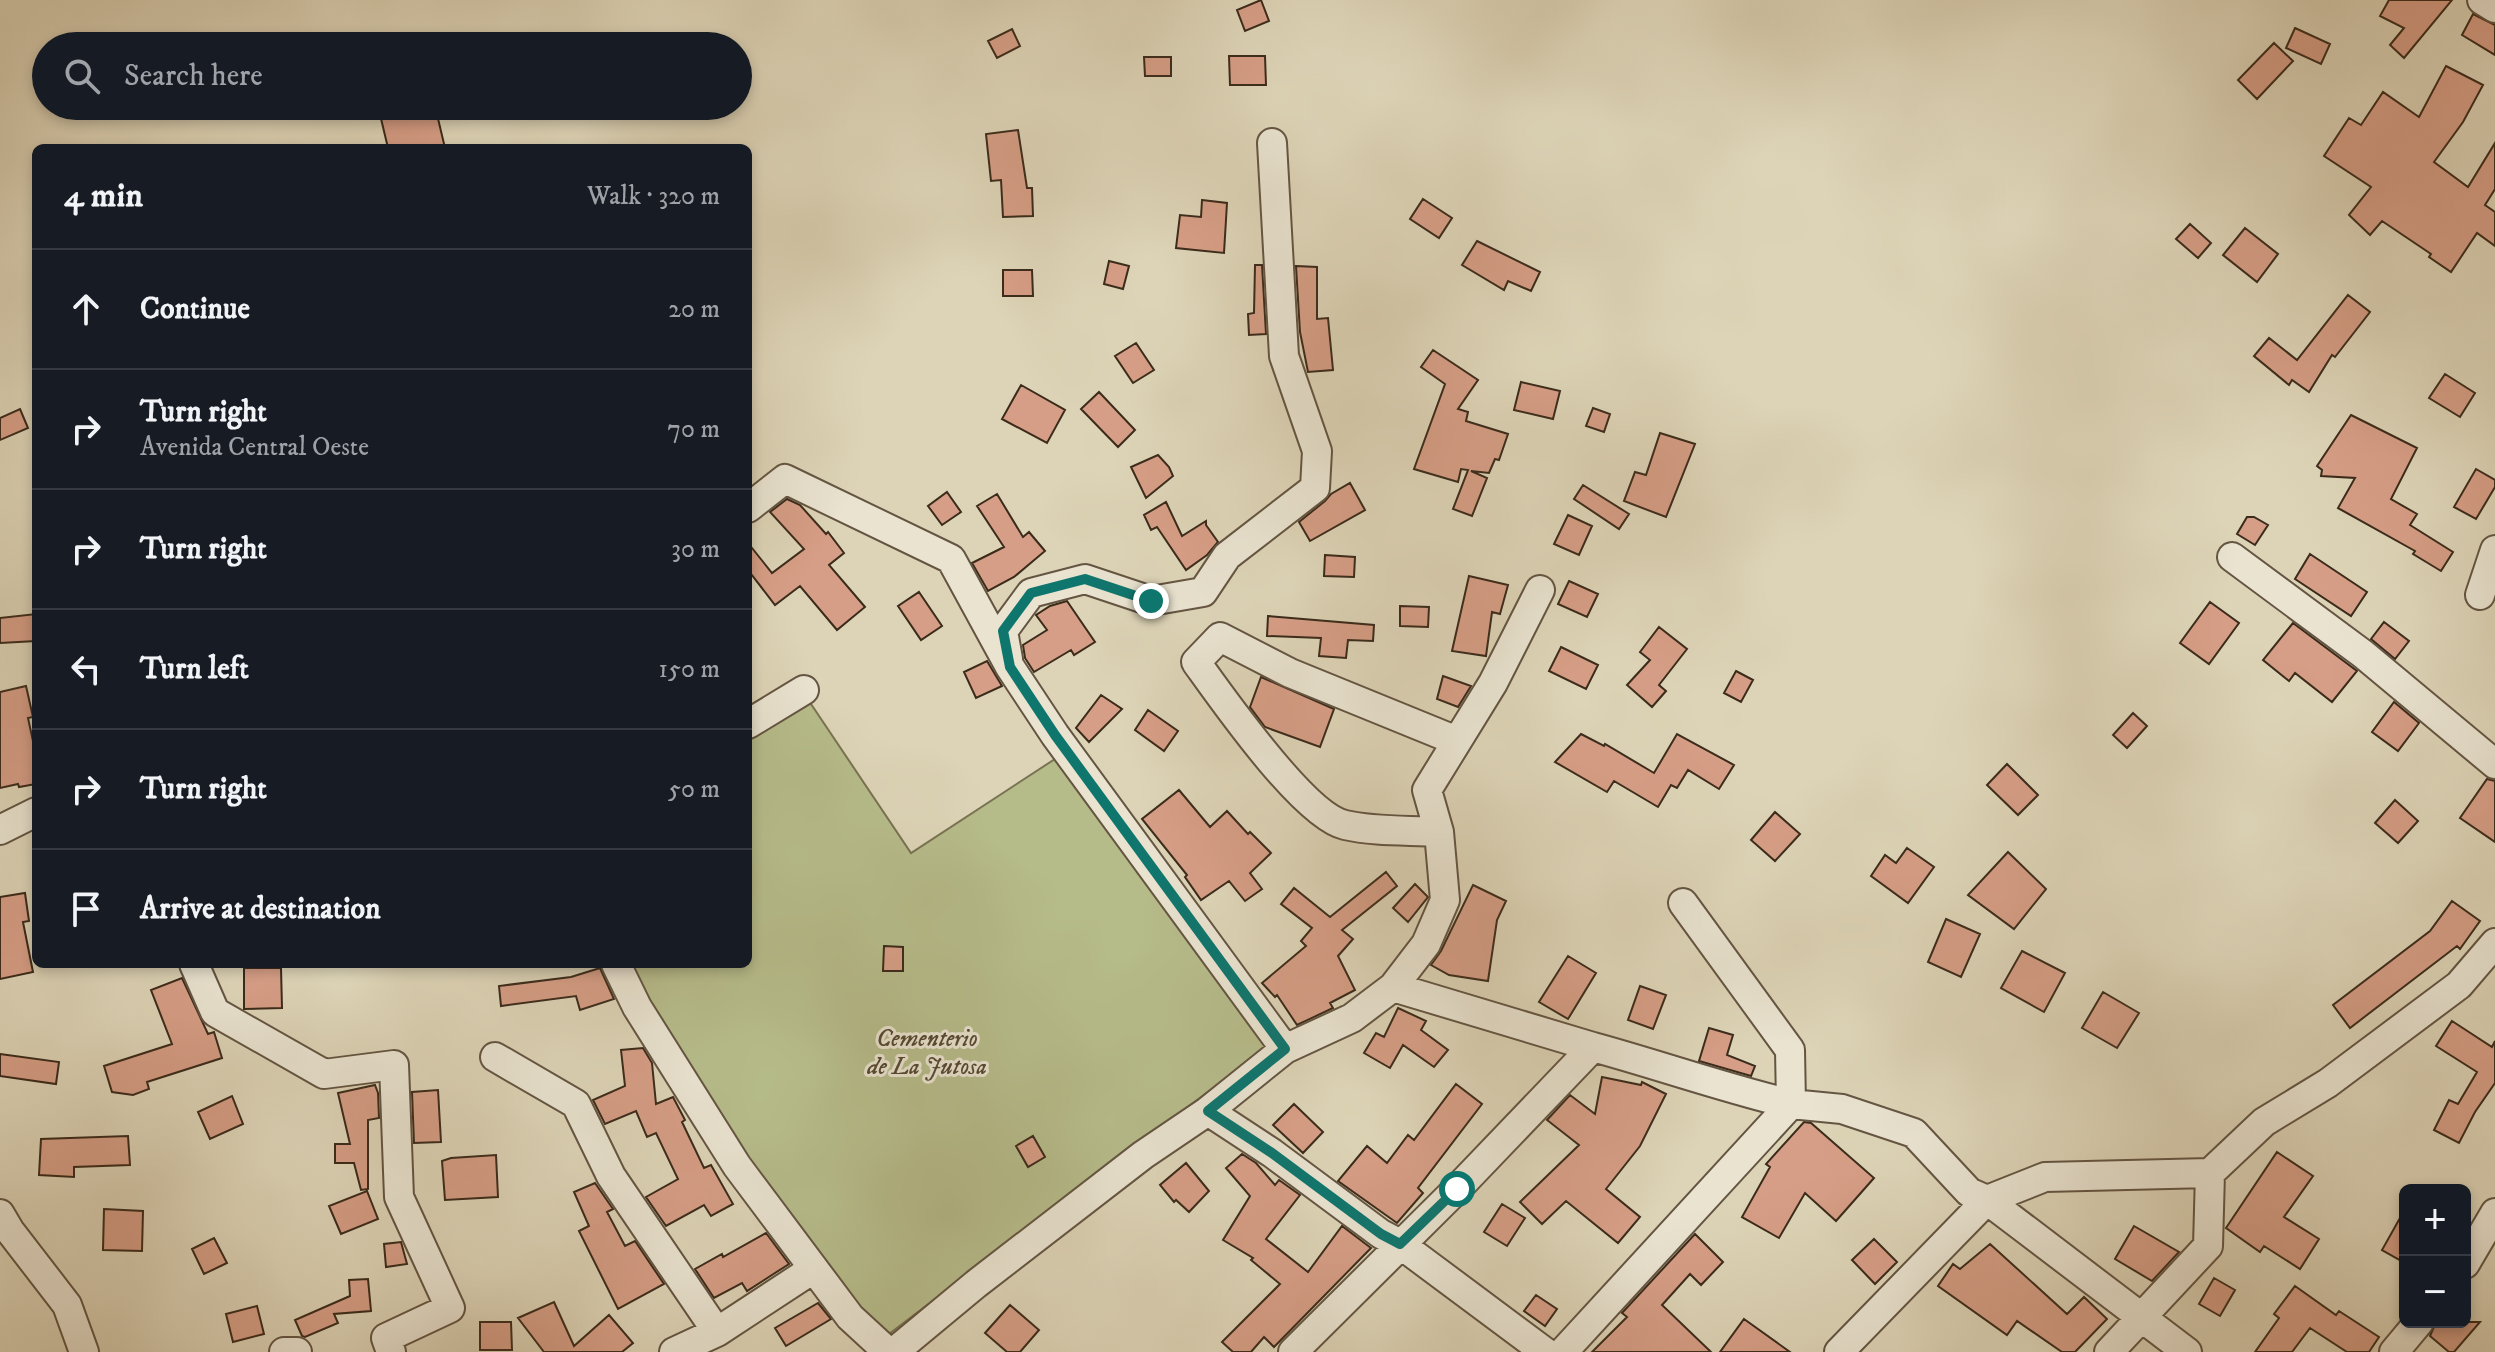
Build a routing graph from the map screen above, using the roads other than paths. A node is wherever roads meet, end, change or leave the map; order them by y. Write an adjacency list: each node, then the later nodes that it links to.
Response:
1 (2482, 0): 2 (street)
2 (2495, 8)
3 (1272, 143): 9 (street)
4 (752, 505): 9 (street)
5 (2495, 550): 8 (street)
6 (2232, 557): 13 (street)
7 (1540, 590): 12 (street)
8 (2480, 595)
9 (1010, 667): 23 (street)
10 (804, 690): 11 (street)
11 (752, 722)
12 (1457, 741): 16 (street); 16 (street)
13 (2495, 764)
14 (32, 814): 15 (street)
15 (0, 830)
16 (1439, 832): 21 (street)
17 (1683, 903): 25 (street)
18 (2495, 943): 27 (street)
19 (196, 968): 40 (street)
20 (618, 968): 33 (street)
21 (1393, 987): 22 (street); 23 (street)
22 (1593, 1047): 25 (street); 31 (street)
23 (1285, 1049): 26 (street)
24 (495, 1057): 36 (street)
25 (1791, 1104): 28 (street); 46 (street)
26 (1208, 1111): 31 (street); 43 (street)
27 (2210, 1173): 28 (street); 34 (street)
28 (1987, 1200): 34 (street); 47 (street)
29 (2495, 1213): 32 (street)
30 (0, 1214): 37 (street)
31 (1400, 1244): 44 (street); 45 (street)
32 (2470, 1256)
33 (813, 1269): 36 (street); 42 (street)
34 (2142, 1318): 48 (street); 49 (street)
35 (2414, 1328): 50 (street)
36 (717, 1332): 41 (street)
37 (84, 1352)
38 (284, 1352): 39 (street)
39 (297, 1352)
40 (391, 1352)
41 (674, 1352)
42 (888, 1352)
43 (894, 1352)
44 (1293, 1352)
45 (1545, 1352)
46 (1563, 1352)
47 (1839, 1352)
48 (2109, 1352)
49 (2187, 1352)
50 (2394, 1352)

